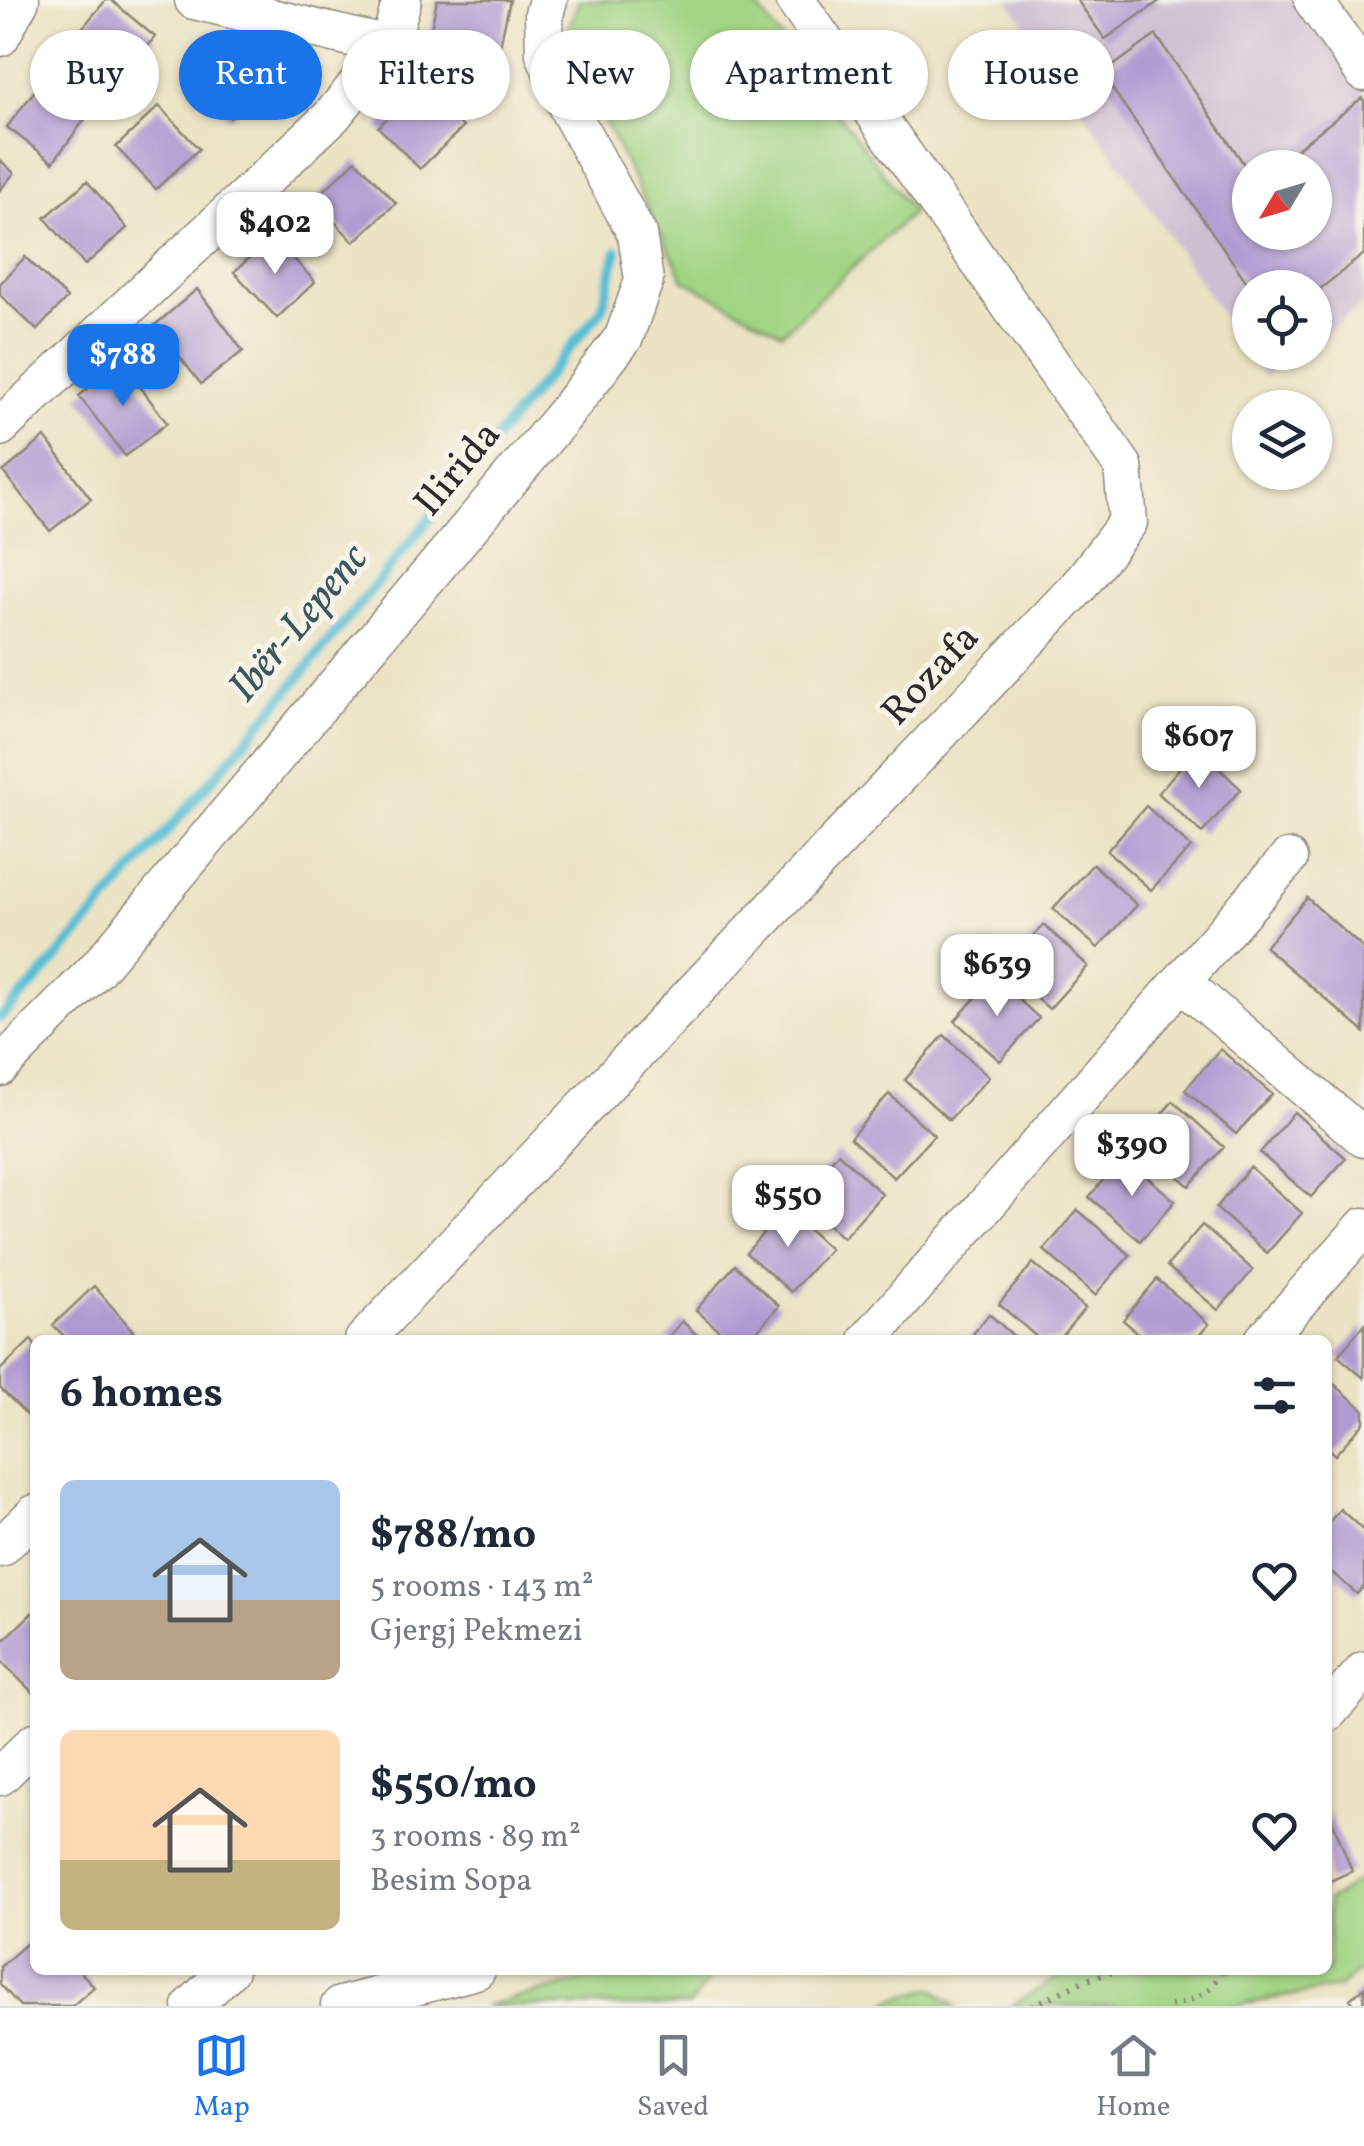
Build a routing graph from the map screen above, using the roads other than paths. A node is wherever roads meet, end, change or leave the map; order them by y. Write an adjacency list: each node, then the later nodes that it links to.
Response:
1 (20, 0): 9 (street)
2 (194, 0): 8 (street)
3 (402, 0): 7 (street)
4 (548, 0): 15 (street, Ilirida)
5 (795, 0): 18 (street, Rozafa)
6 (1313, 0): 10 (street)
7 (394, 30)
8 (342, 35)
9 (0, 37)
10 (1364, 72)
11 (342, 104): 12 (street)
12 (0, 427)
13 (1288, 859): 14 (street)
14 (1181, 982): 16 (street); 19 (street)
15 (0, 1067)
16 (1364, 1138)
17 (1364, 1227): 20 (street)
18 (369, 1335)
19 (872, 1335)
20 (1268, 1335)
21 (30, 1519): 22 (street)
22 (0, 1548)
23 (1364, 1671): 24 (street)
24 (1332, 1707)
25 (30, 1747): 26 (street)
26 (0, 1776)
27 (224, 1975): 30 (street)
28 (434, 1975): 29 (street)
29 (375, 1982): 31 (street)
30 (192, 2006)
31 (340, 2006)

